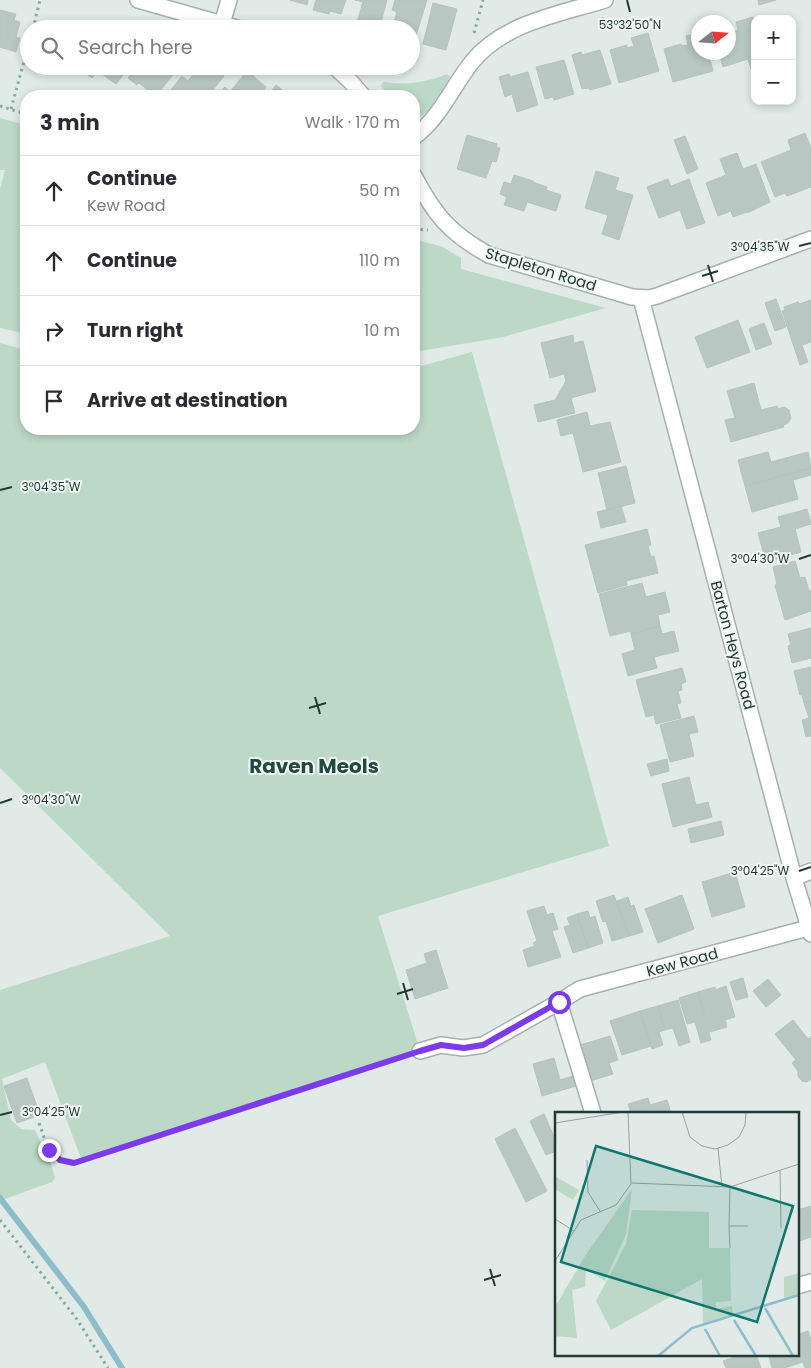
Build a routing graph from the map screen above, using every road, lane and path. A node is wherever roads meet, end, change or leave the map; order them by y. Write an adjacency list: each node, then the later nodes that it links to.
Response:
1 (40, 0): 6 (path)
2 (138, 0): 7 (street)
3 (229, 0): 8 (street)
4 (483, 0): 9 (path)
5 (605, 0): 9 (street)
6 (35, 20)
7 (208, 20)
8 (223, 20)
9 (485, 48): 16 (street)
10 (20, 75): 14 (path)
11 (344, 75): 12 (street)
12 (358, 90)
13 (0, 106): 14 (path)
14 (11, 109): 15 (path)
15 (20, 112)
16 (420, 132)
17 (420, 186): 19 (street, Stapleton Road)
18 (811, 239): 19 (street)
19 (641, 298): 21 (street, Barton Heys Road)
20 (811, 871): 21 (street)
21 (794, 878): 22 (street, Barton Heys Road)
22 (810, 931): 23 (street, Kew Road)
23 (559, 1002): 24 (street, Kew Road); 25 (street)
24 (420, 1051): 26 (path)
25 (593, 1112)
26 (39, 1123)
27 (0, 1220): 30 (path)
28 (811, 1282): 29 (street)
29 (798, 1286)
30 (108, 1368)

